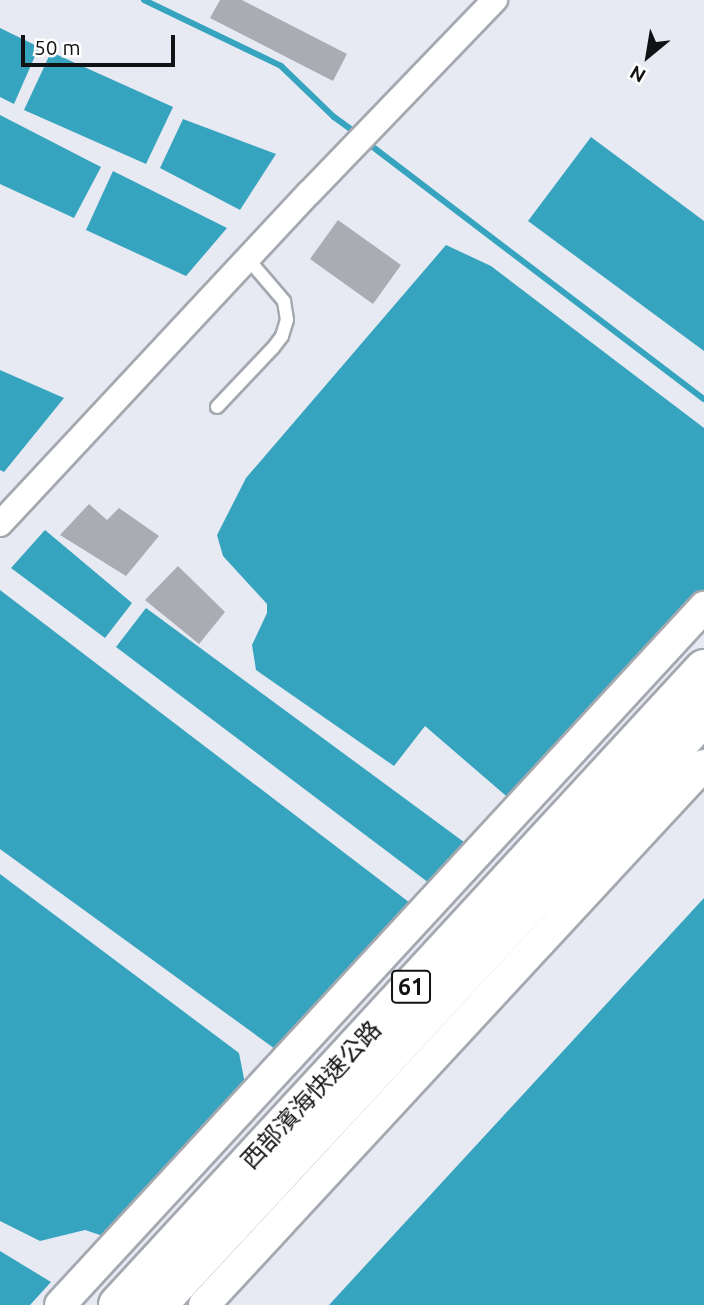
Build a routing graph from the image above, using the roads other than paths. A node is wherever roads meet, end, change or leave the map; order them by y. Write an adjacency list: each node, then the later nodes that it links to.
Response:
1 (495, 0): 2 (street)
2 (248, 259): 3 (lane); 4 (street)
3 (217, 407)
4 (0, 524)
5 (704, 607): 9 (street)
6 (704, 669): 10 (highway, 西部濱海快速公路 / 61)
7 (704, 716): 11 (highway, 西部濱海快速公路 / 61)
8 (704, 765): 12 (street)
9 (60, 1305)
10 (118, 1305)
11 (157, 1305)
12 (204, 1305)

